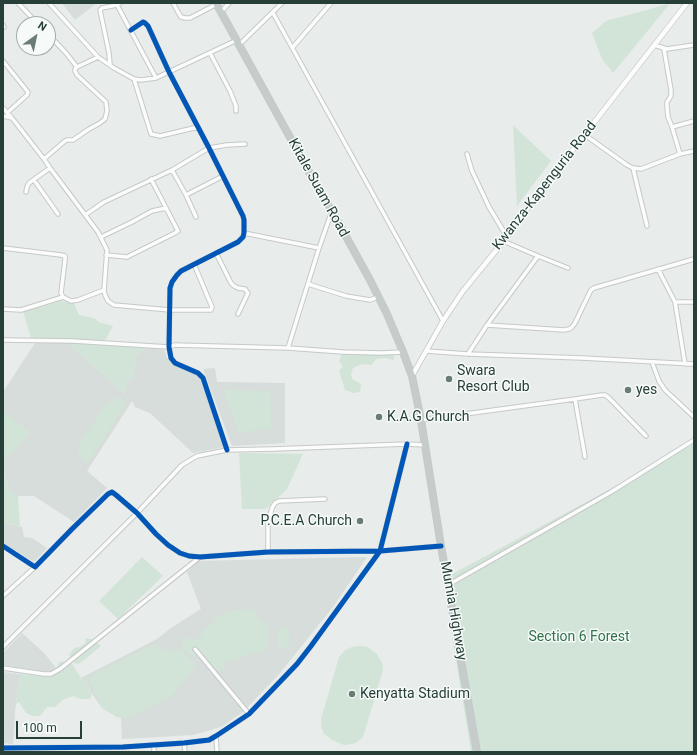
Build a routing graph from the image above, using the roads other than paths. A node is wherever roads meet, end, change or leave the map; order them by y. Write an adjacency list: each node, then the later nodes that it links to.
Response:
1 (18, 3): 12 (street)
2 (49, 3): 21 (street)
3 (173, 3): 9 (street)
4 (229, 3): 10 (street)
5 (282, 3): 11 (street)
6 (331, 3): 18 (street)
7 (687, 3): 16 (street, Kwanza-Kapenguria Road)
8 (118, 4): 13 (street); 23 (street)
9 (217, 4): 10 (highway, Kitale Suam Road)
10 (221, 12): 15 (highway, Kitale Suam Road)
11 (273, 13): 15 (street); 18 (street)
12 (29, 16)
13 (131, 30): 25 (street); 26 (street)
14 (56, 42): 24 (street)
15 (238, 42): 20 (street); 52 (highway, Kitale Suam Road)
16 (654, 45): 19 (street); 36 (street, Kwanza-Kapenguria Road)
17 (694, 45): 19 (street)
18 (292, 47): 78 (street)
19 (664, 49): 35 (street)
20 (210, 53): 25 (street); 29 (street)
21 (98, 57): 23 (street); 24 (street)
22 (3, 61): 30 (street)
23 (110, 65): 27 (street)
24 (77, 66): 42 (street)
25 (169, 72): 26 (street); 34 (street)
26 (156, 78): 27 (street)
27 (134, 79): 34 (street)
28 (3, 108): 30 (street)
29 (236, 111)
30 (7, 113): 32 (street)
31 (3, 116): 32 (street)
32 (12, 118): 42 (street)
33 (694, 121): 35 (street)
34 (198, 127): 38 (street)
35 (672, 127): 41 (street)
36 (585, 135): 44 (street); 59 (street, Kwanza-Kapenguria Road)
37 (245, 144): 38 (street)
38 (209, 148): 45 (street); 46 (street)
39 (694, 151): 41 (street)
40 (467, 154): 59 (street)
41 (680, 154): 44 (street)
42 (44, 159): 43 (street)
43 (50, 168): 47 (street); 54 (street)
44 (633, 168): 56 (street)
45 (172, 170): 48 (street); 50 (street)
46 (223, 176): 50 (street); 57 (street)
47 (34, 180): 49 (street); 53 (street)
48 (151, 180): 51 (street); 54 (street)
49 (26, 192)
50 (186, 195): 55 (street)
51 (166, 208): 58 (street); 63 (street)
52 (332, 211): 61 (street); 72 (highway, Kitale Suam Road)
53 (58, 214)
54 (85, 215): 58 (street)
55 (196, 217)
56 (647, 226)
57 (244, 233): 61 (street); 62 (street)
58 (101, 237): 63 (street)
59 (505, 239): 64 (street); 78 (street, Kwanza-Kapenguria Road)
60 (3, 248): 71 (street)
61 (319, 248): 69 (street)
62 (216, 253): 66 (street); 77 (street)
63 (106, 255): 70 (street)
64 (538, 256): 67 (street); 79 (street)
65 (694, 259): 68 (street)
66 (194, 264): 76 (street); 76 (street)
67 (568, 268)
68 (658, 269): 73 (street); 79 (street)
69 (308, 284): 72 (street); 82 (street)
70 (104, 290): 71 (street); 76 (street)
71 (63, 297): 75 (street)
72 (378, 297): 84 (highway, Kitale Suam Road)
73 (675, 302): 74 (street); 87 (street)
74 (694, 302)
75 (3, 309)
76 (170, 310): 81 (street)
77 (238, 314)
78 (443, 321): 83 (street, Kwanza-Kapenguria Road)
79 (487, 325): 85 (street)
80 (3, 340): 81 (street)
81 (169, 347): 82 (street); 97 (street)
82 (288, 348): 84 (street)
83 (426, 351): 85 (street); 89 (street, Kwanza-Kapenguria Road)
84 (403, 352): 89 (highway, Kitale Suam Road)
85 (468, 354): 86 (street)
86 (652, 362): 87 (street); 91 (street)
87 (685, 364): 88 (street)
88 (694, 364)
89 (412, 376): 92 (highway, Mumia Highway)
90 (575, 399): 92 (street); 93 (street); 98 (street)
91 (694, 417)
92 (421, 420): 96 (highway, Mumia Highway)
93 (646, 436)
94 (694, 440): 107 (street)
95 (407, 444): 96 (street); 97 (street); 103 (street)
96 (424, 445): 102 (highway, Mumia Highway)
97 (227, 450): 100 (street)
98 (585, 457)
99 (325, 499): 104 (street)
100 (137, 513): 105 (street); 106 (street); 109 (street)
101 (3, 546): 106 (street)
102 (441, 546): 103 (street); 107 (highway, Mumia Highway)
103 (380, 550): 104 (street); 112 (street)
104 (268, 552): 105 (street)
105 (200, 557): 111 (street)
106 (35, 567): 108 (street)
107 (448, 585): 124 (highway, Mumia Highway)
108 (3, 596)
109 (3, 647)
110 (195, 649): 112 (street)
111 (3, 668)
112 (249, 714): 113 (street)
113 (216, 736): 114 (street); 123 (street)
114 (184, 743): 115 (street); 122 (street)
115 (154, 745): 116 (street); 121 (street)
116 (123, 747): 118 (street); 120 (street)
117 (3, 748): 118 (street)
118 (8, 748): 119 (street)
119 (11, 752)
120 (124, 752)
121 (154, 752)
122 (185, 752)
123 (216, 752)
124 (477, 752)

